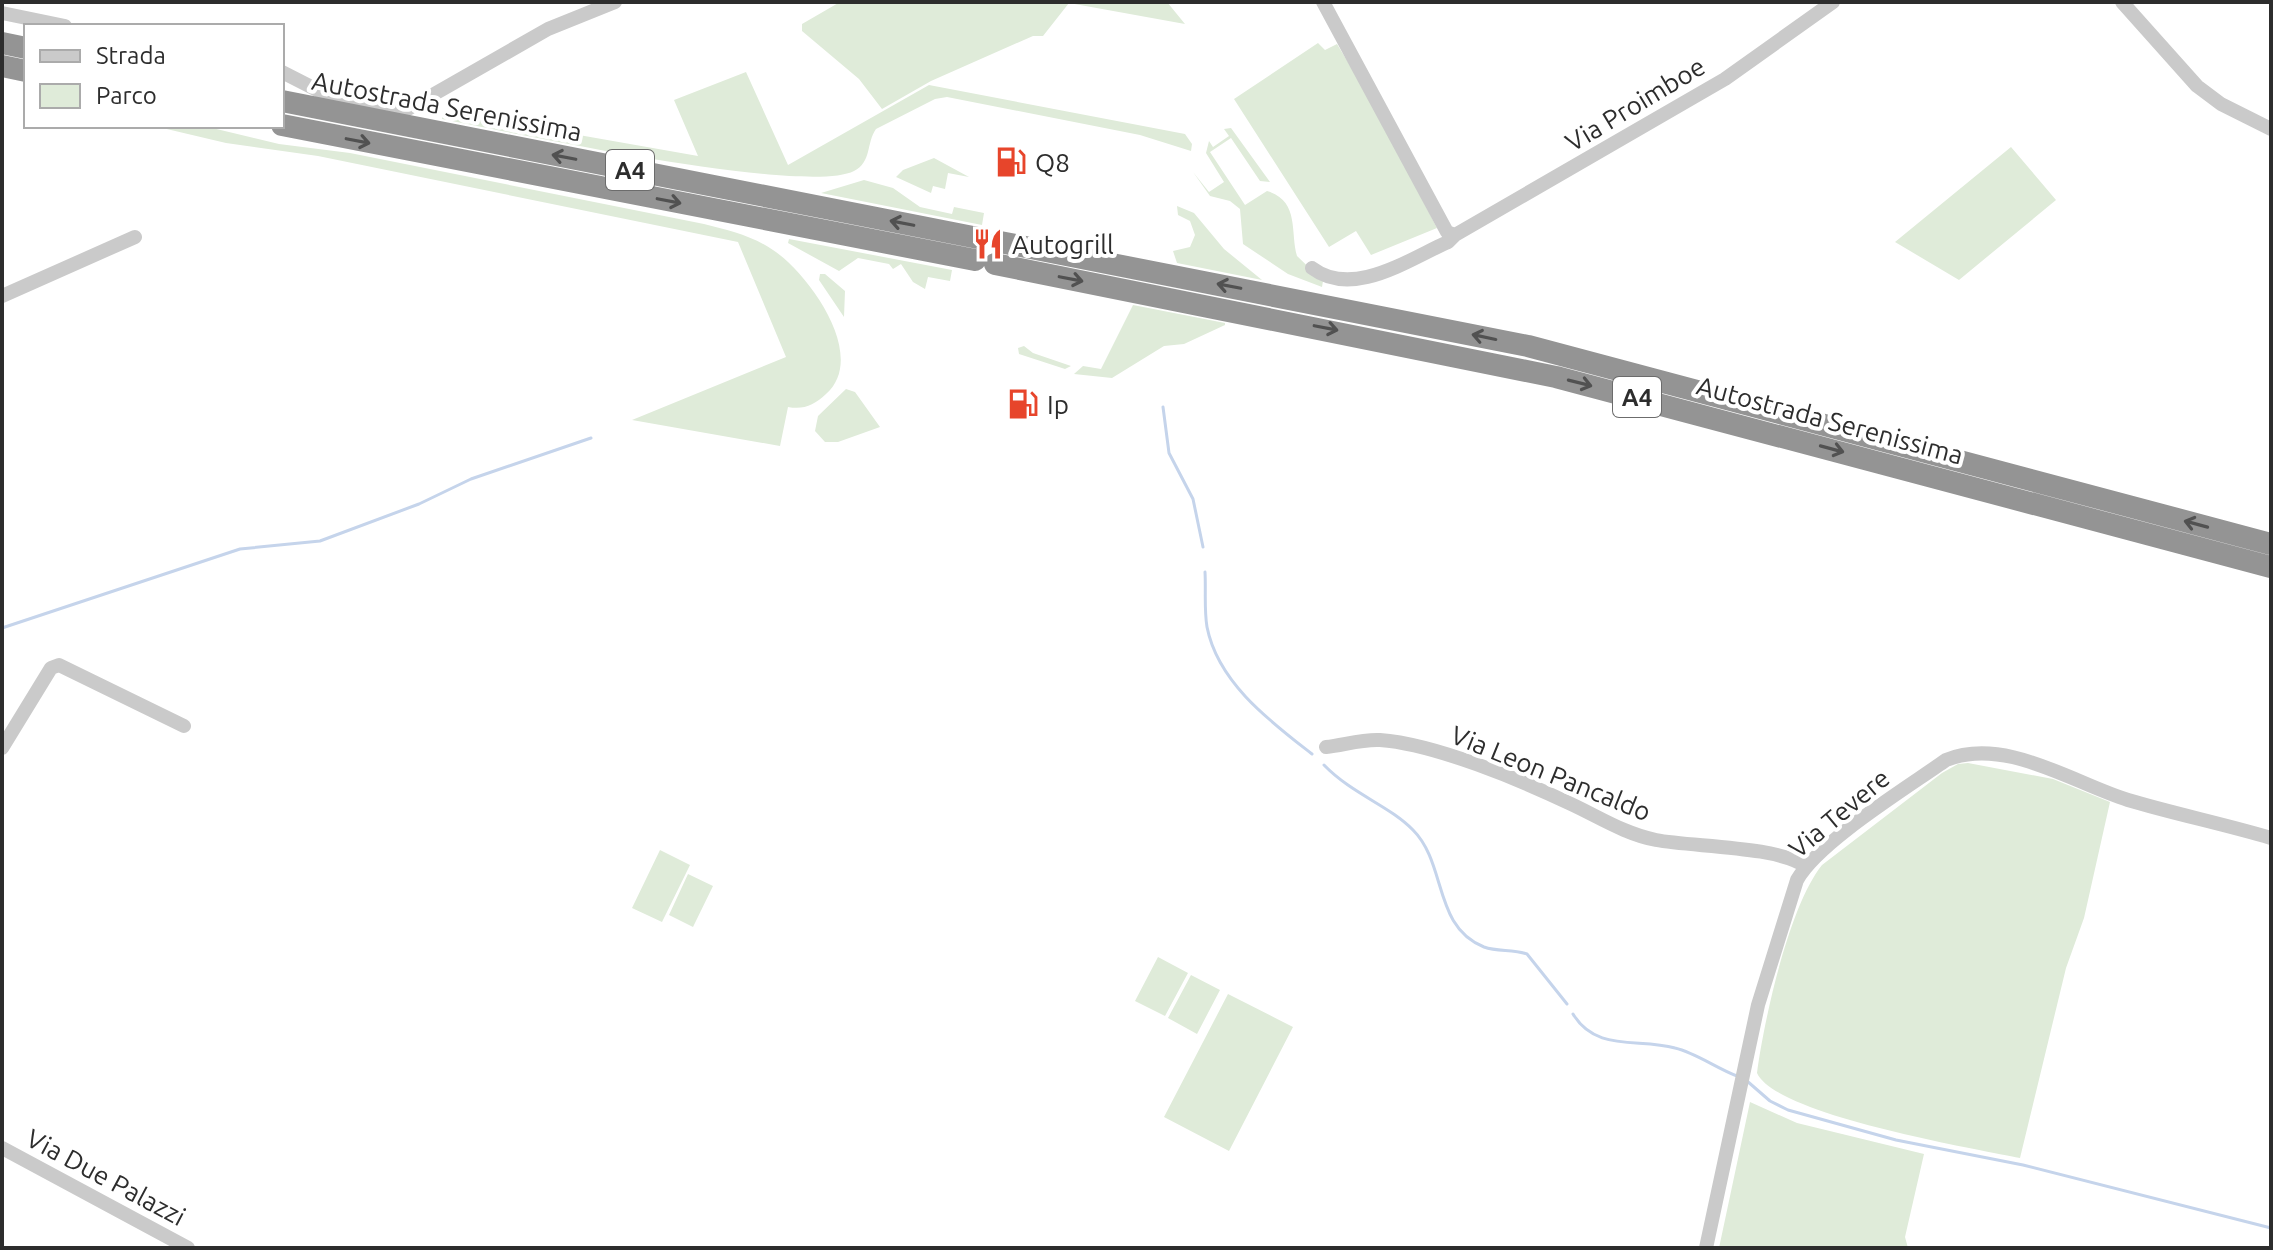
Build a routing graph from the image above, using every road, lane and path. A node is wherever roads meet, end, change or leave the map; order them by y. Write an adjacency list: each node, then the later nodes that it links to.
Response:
1 (615, 2): 11 (street)
2 (1323, 2): 15 (street)
3 (1833, 2): 15 (street, Via Proimboe)
4 (2122, 2): 14 (street)
5 (2, 13): 6 (street)
6 (55, 24)
7 (2, 43): 8 (highway)
8 (24, 48)
9 (2, 66): 10 (highway)
10 (24, 71)
11 (284, 73)
12 (284, 101): 17 (highway, Autostrada Serenissima / A4, one-way to 12)
13 (284, 125): 17 (highway, Autostrada Serenissima / A4, one-way to 17)
14 (2271, 129)
15 (1455, 235): 18 (street, Via Proimboe)
16 (135, 237): 19 (street)
17 (987, 251): 20 (highway, Autostrada Serenissima / A4, one-way to 17); 21 (highway, Autostrada Serenissima / A4, one-way to 21)
18 (1312, 268)
19 (2, 296)
20 (2271, 544)
21 (2271, 567)
22 (184, 726): 24 (street)
23 (1326, 747): 26 (street, Via Leon Pancaldo)
24 (2, 748)
25 (2271, 838): 26 (street, Via Tevere)
26 (1805, 866): 29 (street, Via Tevere)
27 (2, 1148): 28 (street, Via Due Palazzi)
28 (188, 1248)
29 (1706, 1248)

